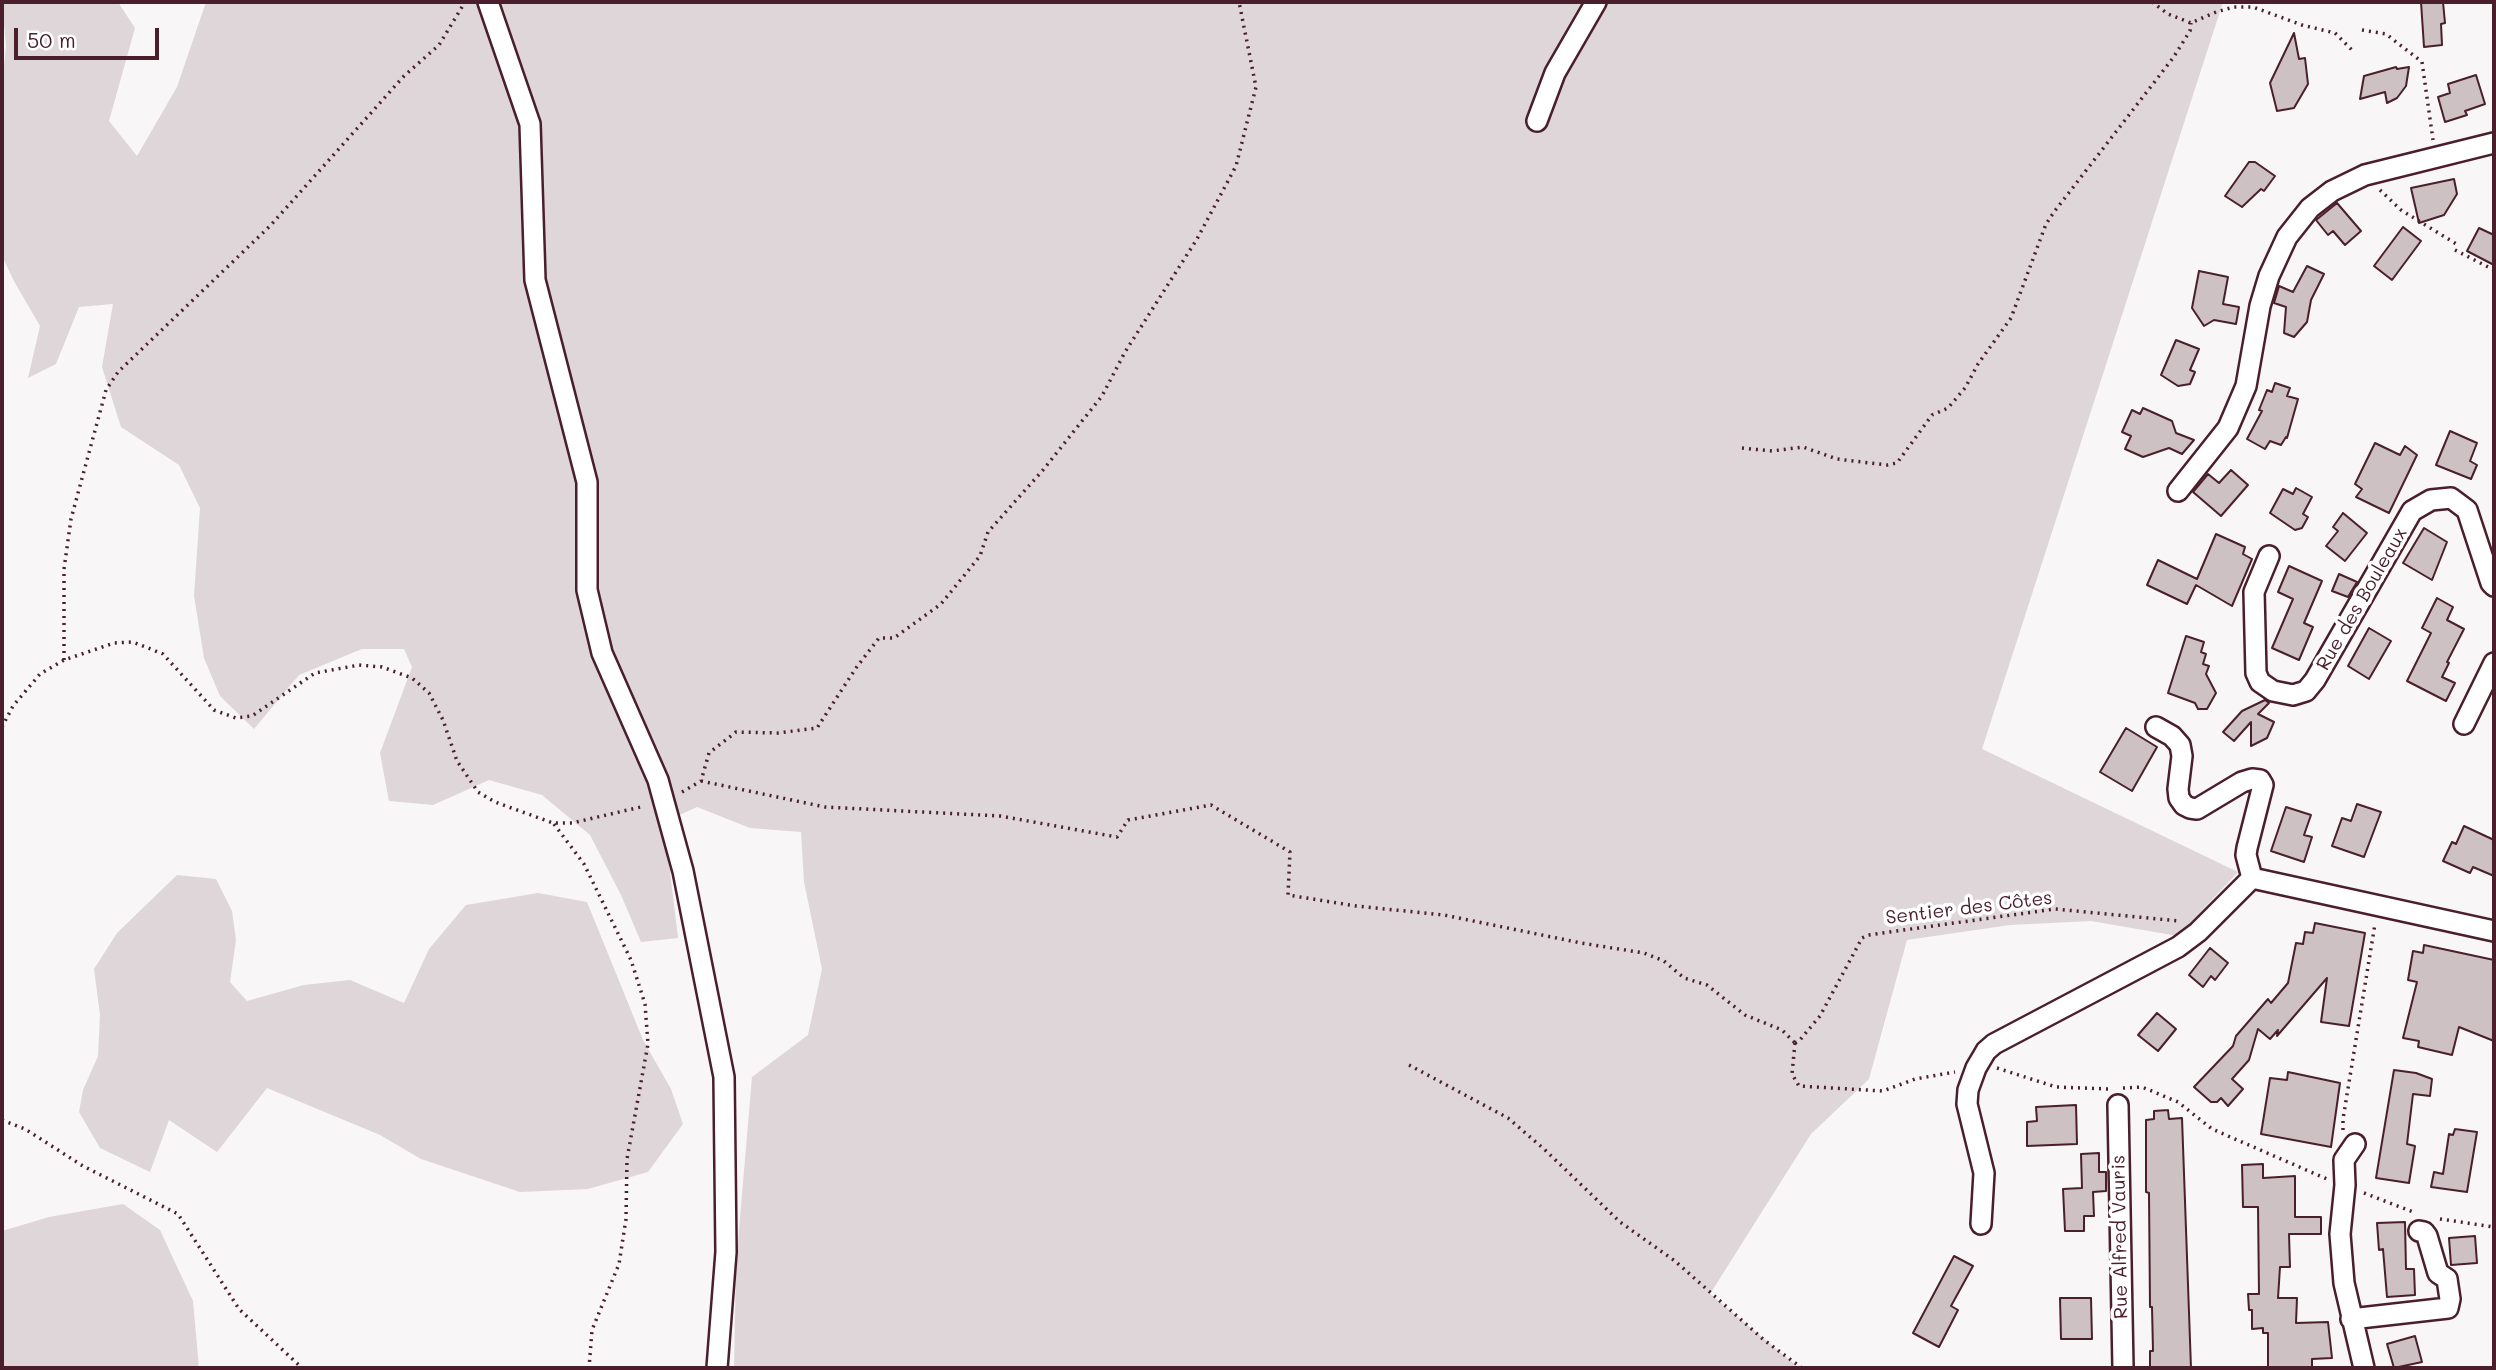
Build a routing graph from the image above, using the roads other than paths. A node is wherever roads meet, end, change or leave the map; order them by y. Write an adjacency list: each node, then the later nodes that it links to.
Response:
1 (488, 2): 18 (street)
2 (1596, 2): 3 (street)
3 (1537, 121)
4 (2494, 142): 5 (street)
5 (2178, 491)
6 (2269, 556): 7 (street, Rue des Bouleaux)
7 (2494, 586)
8 (2494, 663): 9 (street)
9 (2464, 724)
10 (2156, 727): 11 (street)
11 (2252, 878): 12 (street); 15 (street)
12 (2494, 931)
13 (2118, 1105): 19 (street, Rue Alfred Vauris)
14 (2355, 1144): 17 (street)
15 (1980, 1224)
16 (2419, 1231): 17 (street)
17 (2351, 1319): 20 (street)
18 (717, 1368)
19 (2123, 1368)
20 (2364, 1368)

